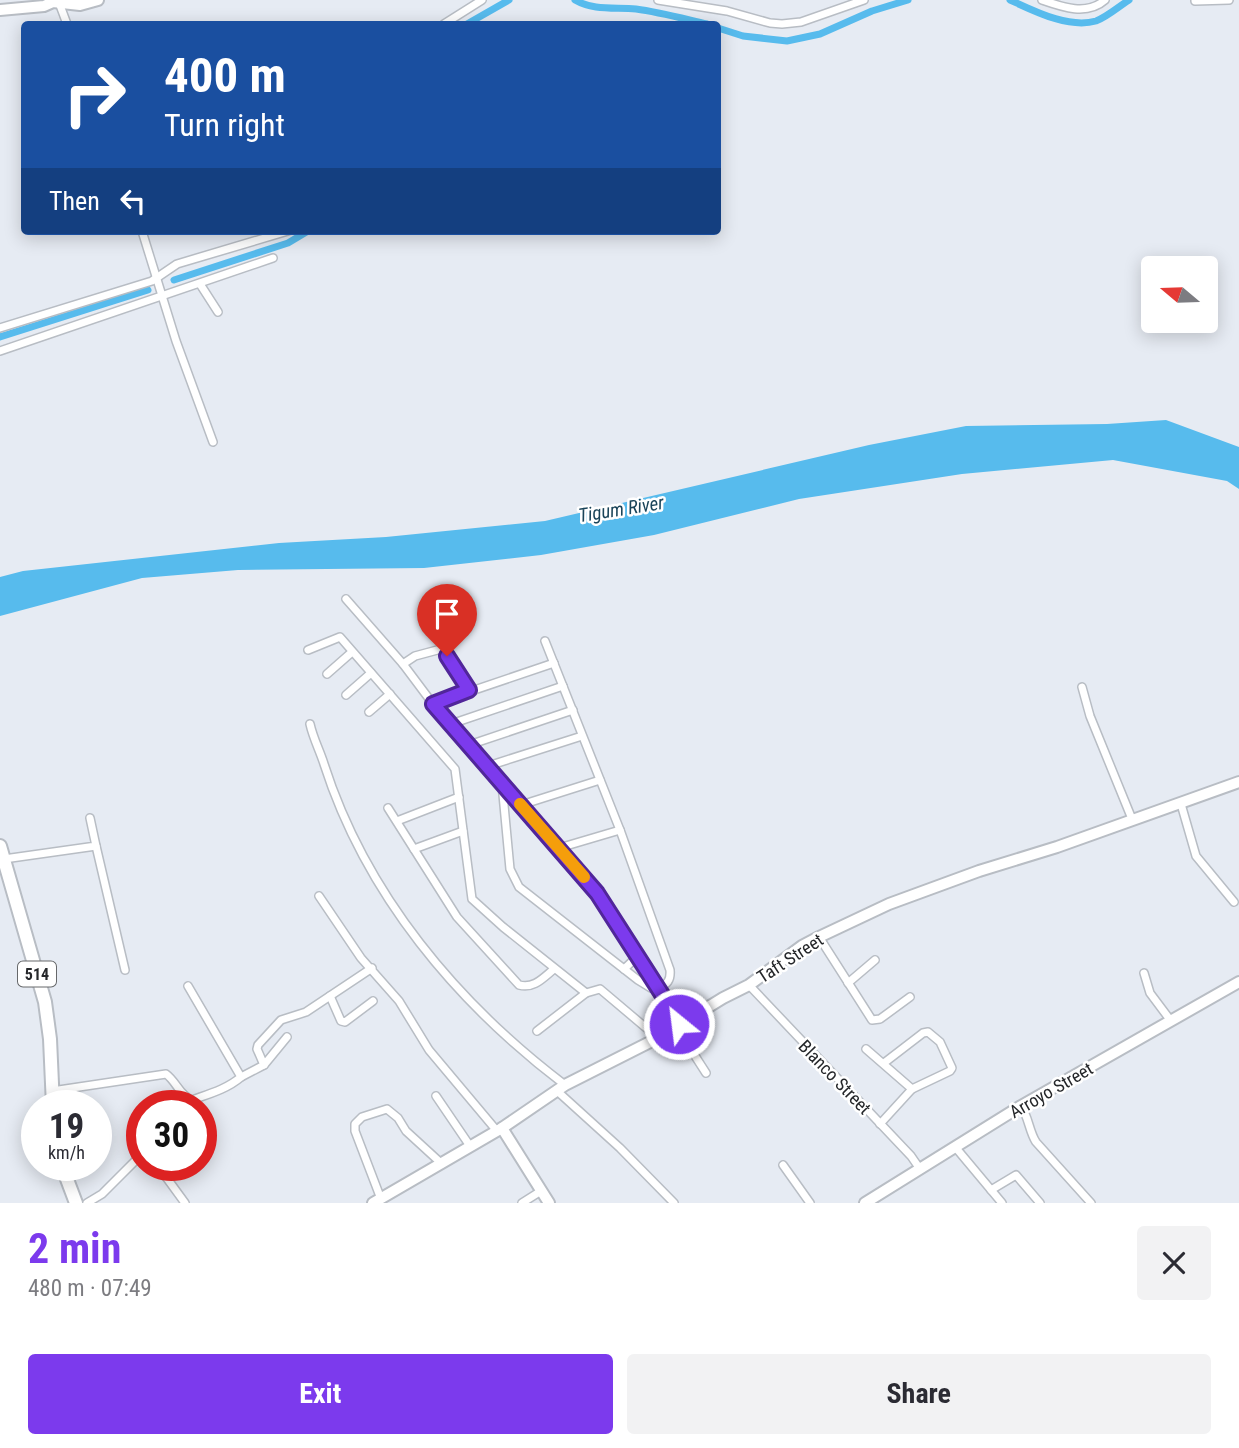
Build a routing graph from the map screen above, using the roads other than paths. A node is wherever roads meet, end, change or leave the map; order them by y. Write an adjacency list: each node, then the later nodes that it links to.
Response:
1 (97, 0): 8 (main road)
2 (482, 0): 13 (street)
3 (659, 0): 4 (street)
4 (864, 0)
5 (1042, 0): 6 (street)
6 (1105, 0)
7 (1229, 0): 9 (street)
8 (58, 1): 10 (main road); 12 (street)
9 (1195, 1)
10 (43, 3): 11 (main road)
11 (0, 10)
12 (66, 21)
13 (449, 21)
14 (143, 235): 17 (street)
15 (275, 235): 17 (street)
16 (273, 258): 18 (street)
17 (155, 278): 19 (street); 21 (street)
18 (200, 284): 19 (street); 20 (street)
19 (161, 295): 22 (street); 23 (street)
20 (219, 312)
21 (0, 328)
22 (0, 351)
23 (213, 442)
24 (346, 600): 29 (street)
25 (545, 641): 28 (street)
26 (308, 650): 27 (street)
27 (352, 652): 30 (street); 31 (street)
28 (554, 663): 32 (street); 34 (street)
29 (402, 664): 34 (street); 37 (street)
30 (371, 673): 35 (street); 36 (street)
31 (327, 674)
32 (563, 686): 38 (street); 41 (street)
33 (1082, 687): 53 (street)
34 (469, 690): 37 (street)
35 (390, 694): 39 (street); 48 (street)
36 (346, 695)
37 (433, 704): 41 (street)
38 (573, 710): 42 (street); 43 (street)
39 (369, 712)
40 (310, 724): 90 (street)
41 (451, 724): 43 (street)
42 (582, 736): 44 (street); 45 (street)
43 (469, 745): 44 (street)
44 (488, 766): 47 (street)
45 (600, 780): 50 (street); 55 (street)
46 (1239, 782): 49 (main road, Taft Street)
47 (502, 784): 50 (street); 68 (street)
48 (458, 797): 54 (street); 56 (street)
49 (1181, 804): 53 (main road, Taft Street); 62 (street)
50 (521, 805): 58 (street)
51 (388, 808): 54 (street)
52 (90, 818): 57 (street)
53 (1132, 819): 63 (main road, Taft Street)
54 (397, 821): 59 (street)
55 (620, 830): 58 (street); 75 (street)
56 (463, 831): 59 (street); 67 (street)
57 (96, 846): 60 (street); 69 (street)
58 (559, 848): 64 (street)
59 (414, 849): 67 (street)
60 (2, 852): 92 (main road, 514)
61 (318, 896): 66 (street)
62 (1234, 902)
63 (819, 937): 72 (street); 73 (main road, Taft Street)
64 (638, 956): 68 (street); 75 (street)
65 (875, 960): 72 (street)
66 (372, 968): 77 (street); 97 (street)
67 (554, 969): 76 (street)
68 (624, 969): 75 (street)
69 (125, 970)
70 (1144, 973): 80 (street)
71 (1239, 982): 80 (main road, Arroyo Street)
72 (848, 983): 78 (street)
73 (749, 985): 81 (main road, Taft Street); 96 (street, Blanco Street)
74 (188, 986): 89 (street)
75 (658, 989): 81 (street)
76 (586, 993): 82 (street); 84 (street)
77 (330, 996): 79 (street); 87 (street)
78 (909, 996)
79 (373, 1001)
80 (1171, 1021): 95 (main road, Arroyo Street)
81 (677, 1026): 84 (main road, Taft Street); 88 (street)
82 (537, 1031)
83 (287, 1037): 87 (street)
84 (658, 1038): 90 (main road, Taft Street)
85 (866, 1049): 86 (street)
86 (884, 1063): 91 (street); 91 (street)
87 (264, 1065): 89 (street)
88 (706, 1073)
89 (241, 1077): 93 (street)
90 (561, 1088): 97 (main road, Taft Street); 115 (street)
91 (912, 1089): 96 (street)
92 (51, 1090)
93 (58, 1090)
94 (436, 1097): 98 (street)
95 (1021, 1107): 99 (main road, Arroyo Street); 119 (street)
96 (880, 1124): 102 (street, Blanco Street)
97 (499, 1130): 98 (main road, Taft Street); 107 (main road)
98 (470, 1146): 100 (main road, Taft Street)
99 (956, 1148): 102 (main road, Arroyo Street); 106 (street)
100 (442, 1164): 108 (main road, Taft Street); 108 (street)
101 (783, 1165): 116 (street)
102 (920, 1169): 117 (main road, Arroyo Street)
103 (126, 1170): 111 (street)
104 (68, 1181): 110 (main road)
105 (169, 1181): 112 (street)
106 (991, 1190): 109 (street); 118 (street)
107 (541, 1191): 113 (street); 114 (main road)
108 (377, 1201)
109 (997, 1201)
110 (76, 1203)
111 (87, 1203)
112 (184, 1203)
113 (522, 1203)
114 (549, 1203)
115 (674, 1203)
116 (810, 1203)
117 (865, 1203)
118 (1040, 1203)
119 (1091, 1203)

